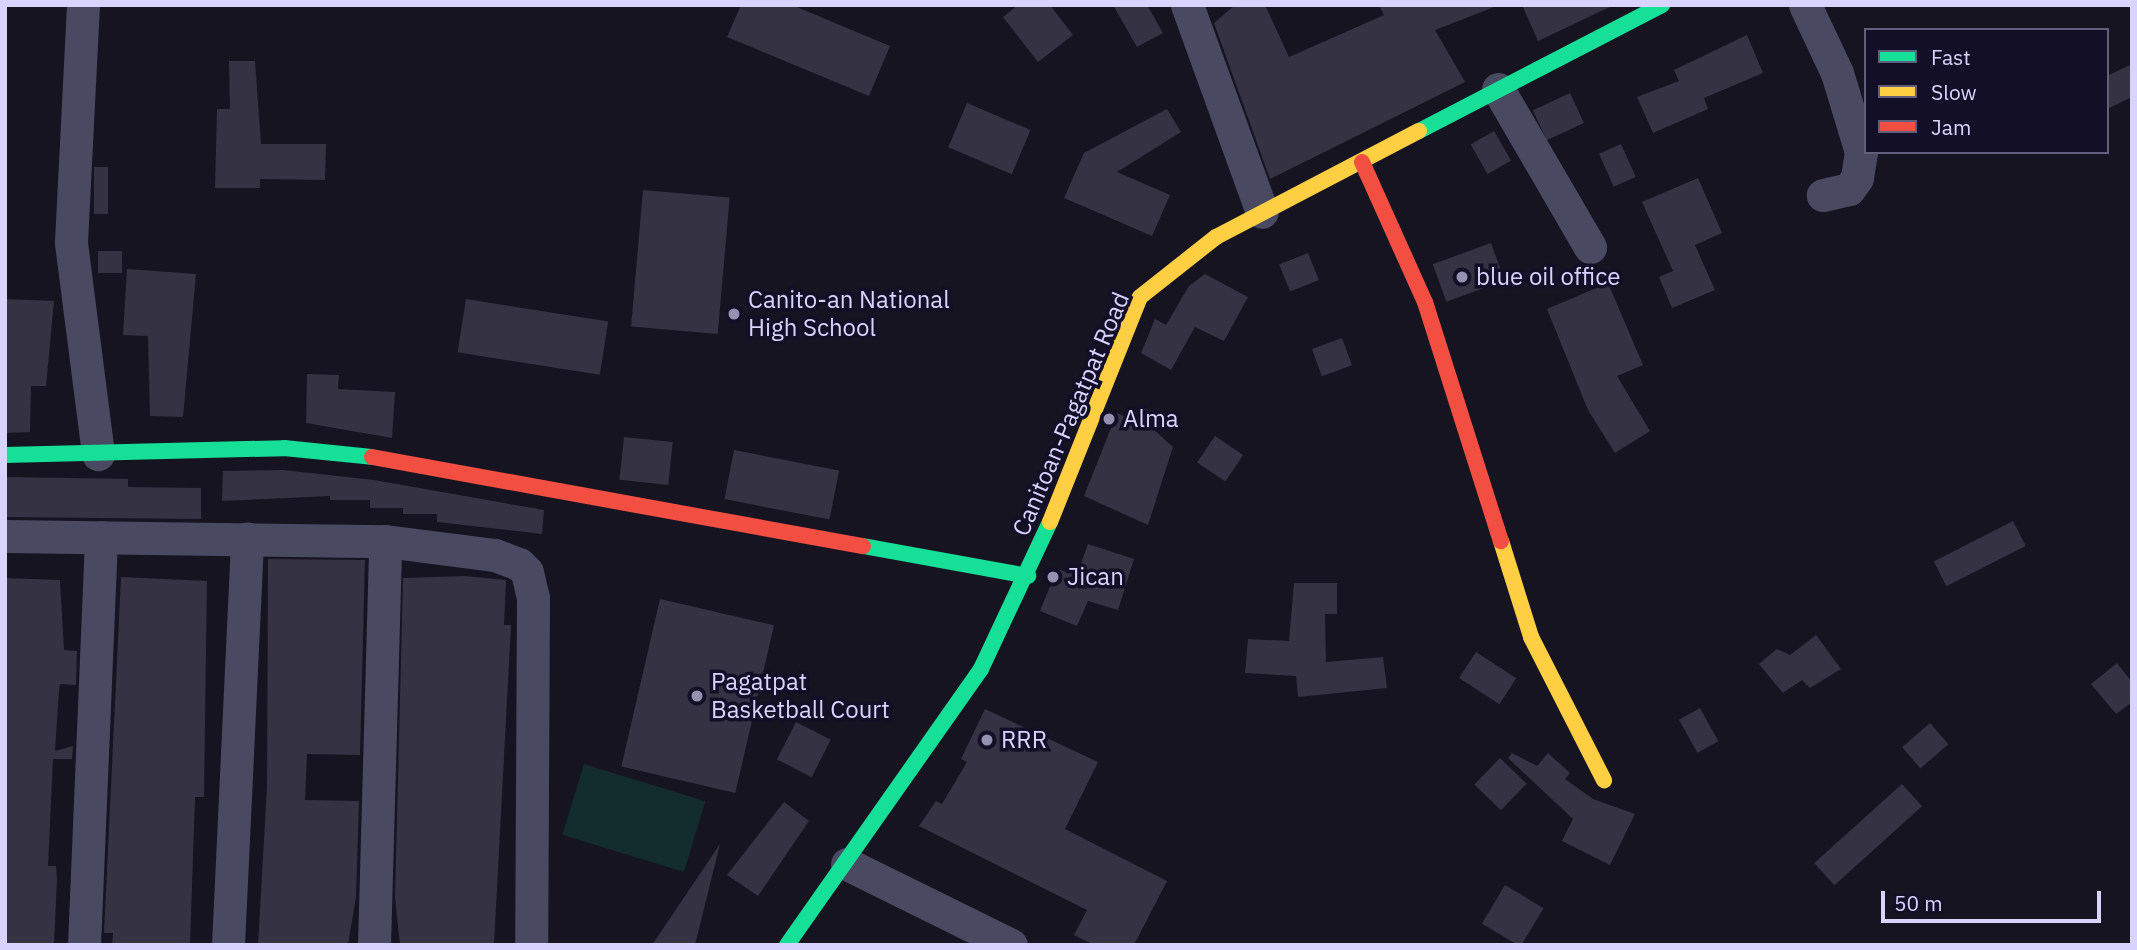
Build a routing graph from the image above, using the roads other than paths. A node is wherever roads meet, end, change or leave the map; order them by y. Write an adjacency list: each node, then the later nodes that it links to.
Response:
1 (83, 5): 10 (street)
2 (1187, 5): 8 (street)
3 (1662, 5): 5 (street, Canitoan-Pagatpat Road)
4 (1805, 5): 7 (street)
5 (1498, 89): 6 (street, Canitoan-Pagatpat Road); 9 (street)
6 (1362, 162): 8 (street, Canitoan-Pagatpat Road); 17 (street)
7 (1823, 195)
8 (1262, 212): 16 (street, Canitoan-Pagatpat Road)
9 (1590, 247)
10 (98, 454): 11 (street); 16 (street)
11 (5, 455)
12 (5, 536): 13 (street)
13 (101, 537): 14 (street); 19 (street)
14 (247, 538): 15 (street); 20 (street)
15 (385, 541): 21 (street); 22 (street)
16 (1028, 576): 18 (street, Canitoan-Pagatpat Road)
17 (1604, 780)
18 (847, 864): 23 (street, Canitoan-Pagatpat Road); 24 (street)
19 (84, 945)
20 (228, 945)
21 (374, 945)
22 (531, 945)
23 (787, 945)
24 (1011, 945)

